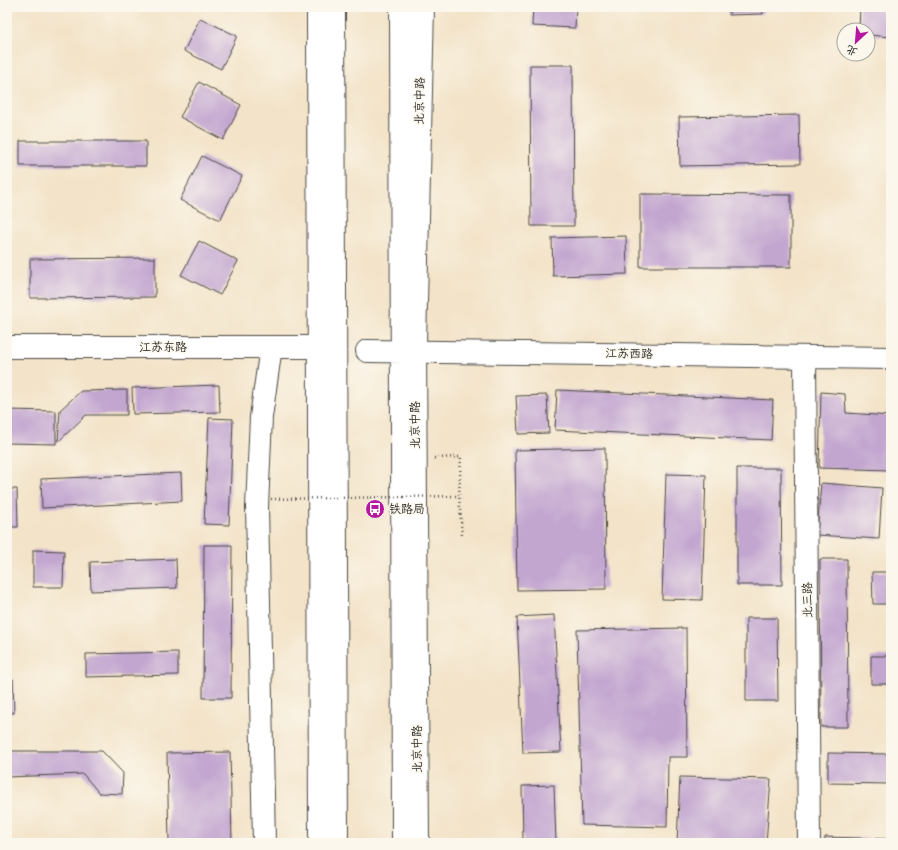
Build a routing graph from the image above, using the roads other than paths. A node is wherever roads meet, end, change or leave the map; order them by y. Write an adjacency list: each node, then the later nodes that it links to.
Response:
1 (318, 7): 7 (street)
2 (334, 7): 14 (street)
3 (401, 7): 9 (street)
4 (422, 7): 9 (street, 北京中路)
5 (7, 347): 6 (street, 江苏东路)
6 (271, 347): 7 (street, 江苏东路); 12 (street)
7 (318, 347): 13 (street)
8 (367, 350): 9 (street, 江苏西路)
9 (408, 351): 10 (street, 江苏西路); 15 (street); 16 (street, 北京中路)
10 (805, 357): 11 (street, 江苏西路); 17 (street, 北三路)
11 (891, 358)
12 (264, 843)
13 (320, 843)
14 (336, 843)
15 (403, 843)
16 (418, 843)
17 (809, 843)

